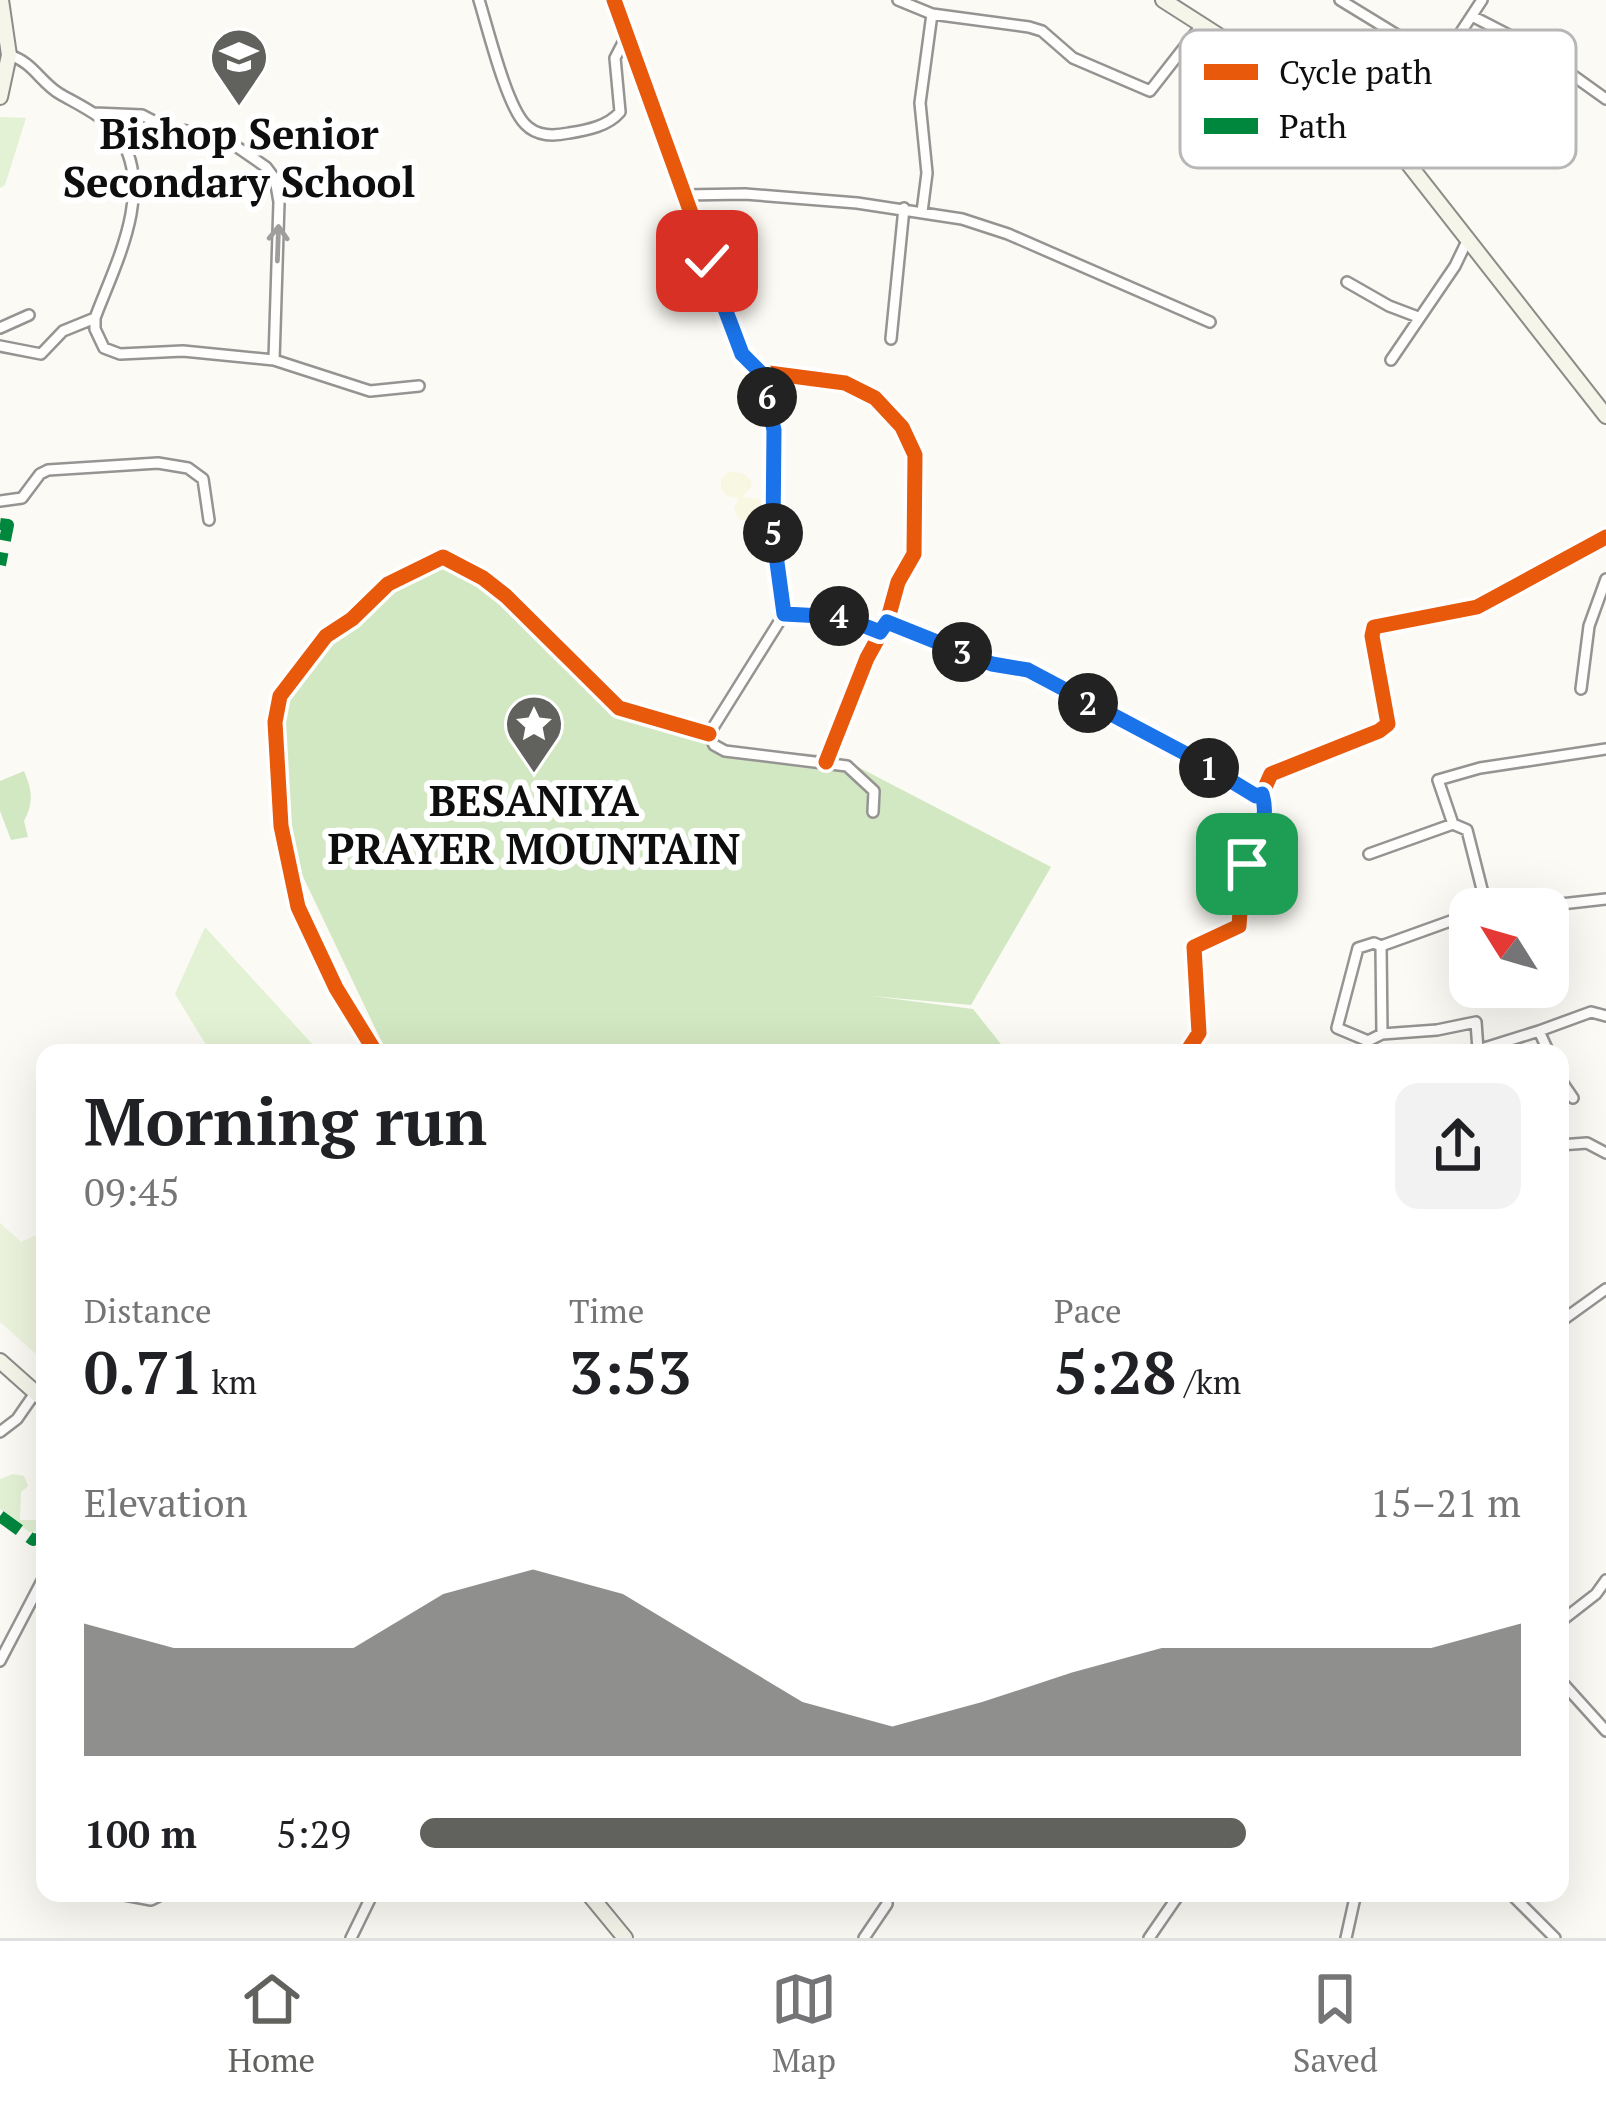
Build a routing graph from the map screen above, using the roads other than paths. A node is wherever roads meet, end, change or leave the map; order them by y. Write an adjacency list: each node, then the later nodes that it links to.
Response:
1 (1, 0): 17 (street)
2 (479, 0): 15 (street)
3 (614, 0): 15 (street)
4 (898, 0): 8 (street)
5 (1163, 0): 10 (street)
6 (1340, 0): 12 (street)
7 (1482, 0): 9 (street)
8 (932, 14): 16 (street); 25 (street)
9 (1472, 16): 13 (street); 14 (street)
10 (1200, 28): 11 (street)
11 (1204, 30)
12 (1389, 30)
13 (1462, 30)
14 (1498, 30)
15 (626, 35): 23 (street)
16 (1180, 53)
17 (9, 55): 19 (street); 21 (street)
18 (1576, 78): 20 (street)
19 (1, 95)
20 (1606, 99)
21 (94, 113): 30 (street); 36 (street, one-way to 21)
22 (1412, 168): 26 (street)
23 (684, 195): 24 (street); 37 (street)
24 (904, 208): 25 (street); 33 (street)
25 (922, 212): 31 (street)
26 (1468, 238): 29 (street); 39 (street)
27 (1347, 282): 29 (street)
28 (29, 315): 32 (street)
29 (1418, 316): 35 (street)
30 (95, 318): 34 (street); 36 (street)
31 (1210, 322)
32 (0, 328)
33 (891, 339)
34 (0, 346)
35 (1391, 359)
36 (274, 360): 38 (street)
37 (760, 372): 44 (street); 45 (street)
38 (419, 386)
39 (1606, 416)
40 (0, 501): 41 (street)
41 (209, 520)
42 (1606, 537): 50 (street)
43 (1606, 579): 46 (street)
44 (784, 614): 45 (street); 47 (street)
45 (884, 627): 49 (street); 50 (street)
46 (1582, 689)
47 (709, 734): 49 (street); 62 (street)
48 (1606, 748): 52 (street)
49 (826, 762): 51 (street)
50 (1262, 794): 63 (street)
51 (873, 812)
52 (1453, 824): 53 (street); 54 (street)
53 (1369, 854)
54 (1482, 888)
55 (1606, 899): 56 (street)
56 (1569, 903)
57 (1449, 922): 58 (street)
58 (1381, 946): 61 (street); 61 (street)
59 (1606, 1016): 60 (street)
60 (1539, 1031): 65 (street); 66 (street)
61 (1382, 1034): 64 (street)
62 (369, 1044)
63 (1192, 1044)
64 (1478, 1044)
65 (1497, 1044)
66 (1545, 1044)
67 (1569, 1091): 68 (street)
68 (1574, 1098)
69 (1569, 1144): 70 (street)
70 (1606, 1153)
71 (1606, 1289): 72 (street)
72 (1569, 1316)
73 (0, 1361): 74 (street)
74 (36, 1393)
75 (36, 1401): 76 (street)
76 (0, 1432)
77 (1606, 1580): 79 (street)
78 (36, 1603): 80 (street)
79 (1569, 1615)
80 (0, 1661)
81 (1569, 1691): 82 (street)
82 (1606, 1731)
83 (369, 1902): 89 (street)
84 (596, 1902): 90 (street)
85 (887, 1902): 91 (street)
86 (1174, 1902): 92 (street)
87 (1354, 1902): 93 (street)
88 (1519, 1902): 94 (street)
89 (351, 1938)
90 (626, 1938)
91 (864, 1938)
92 (1149, 1938)
93 (1346, 1938)
94 (1555, 1938)

